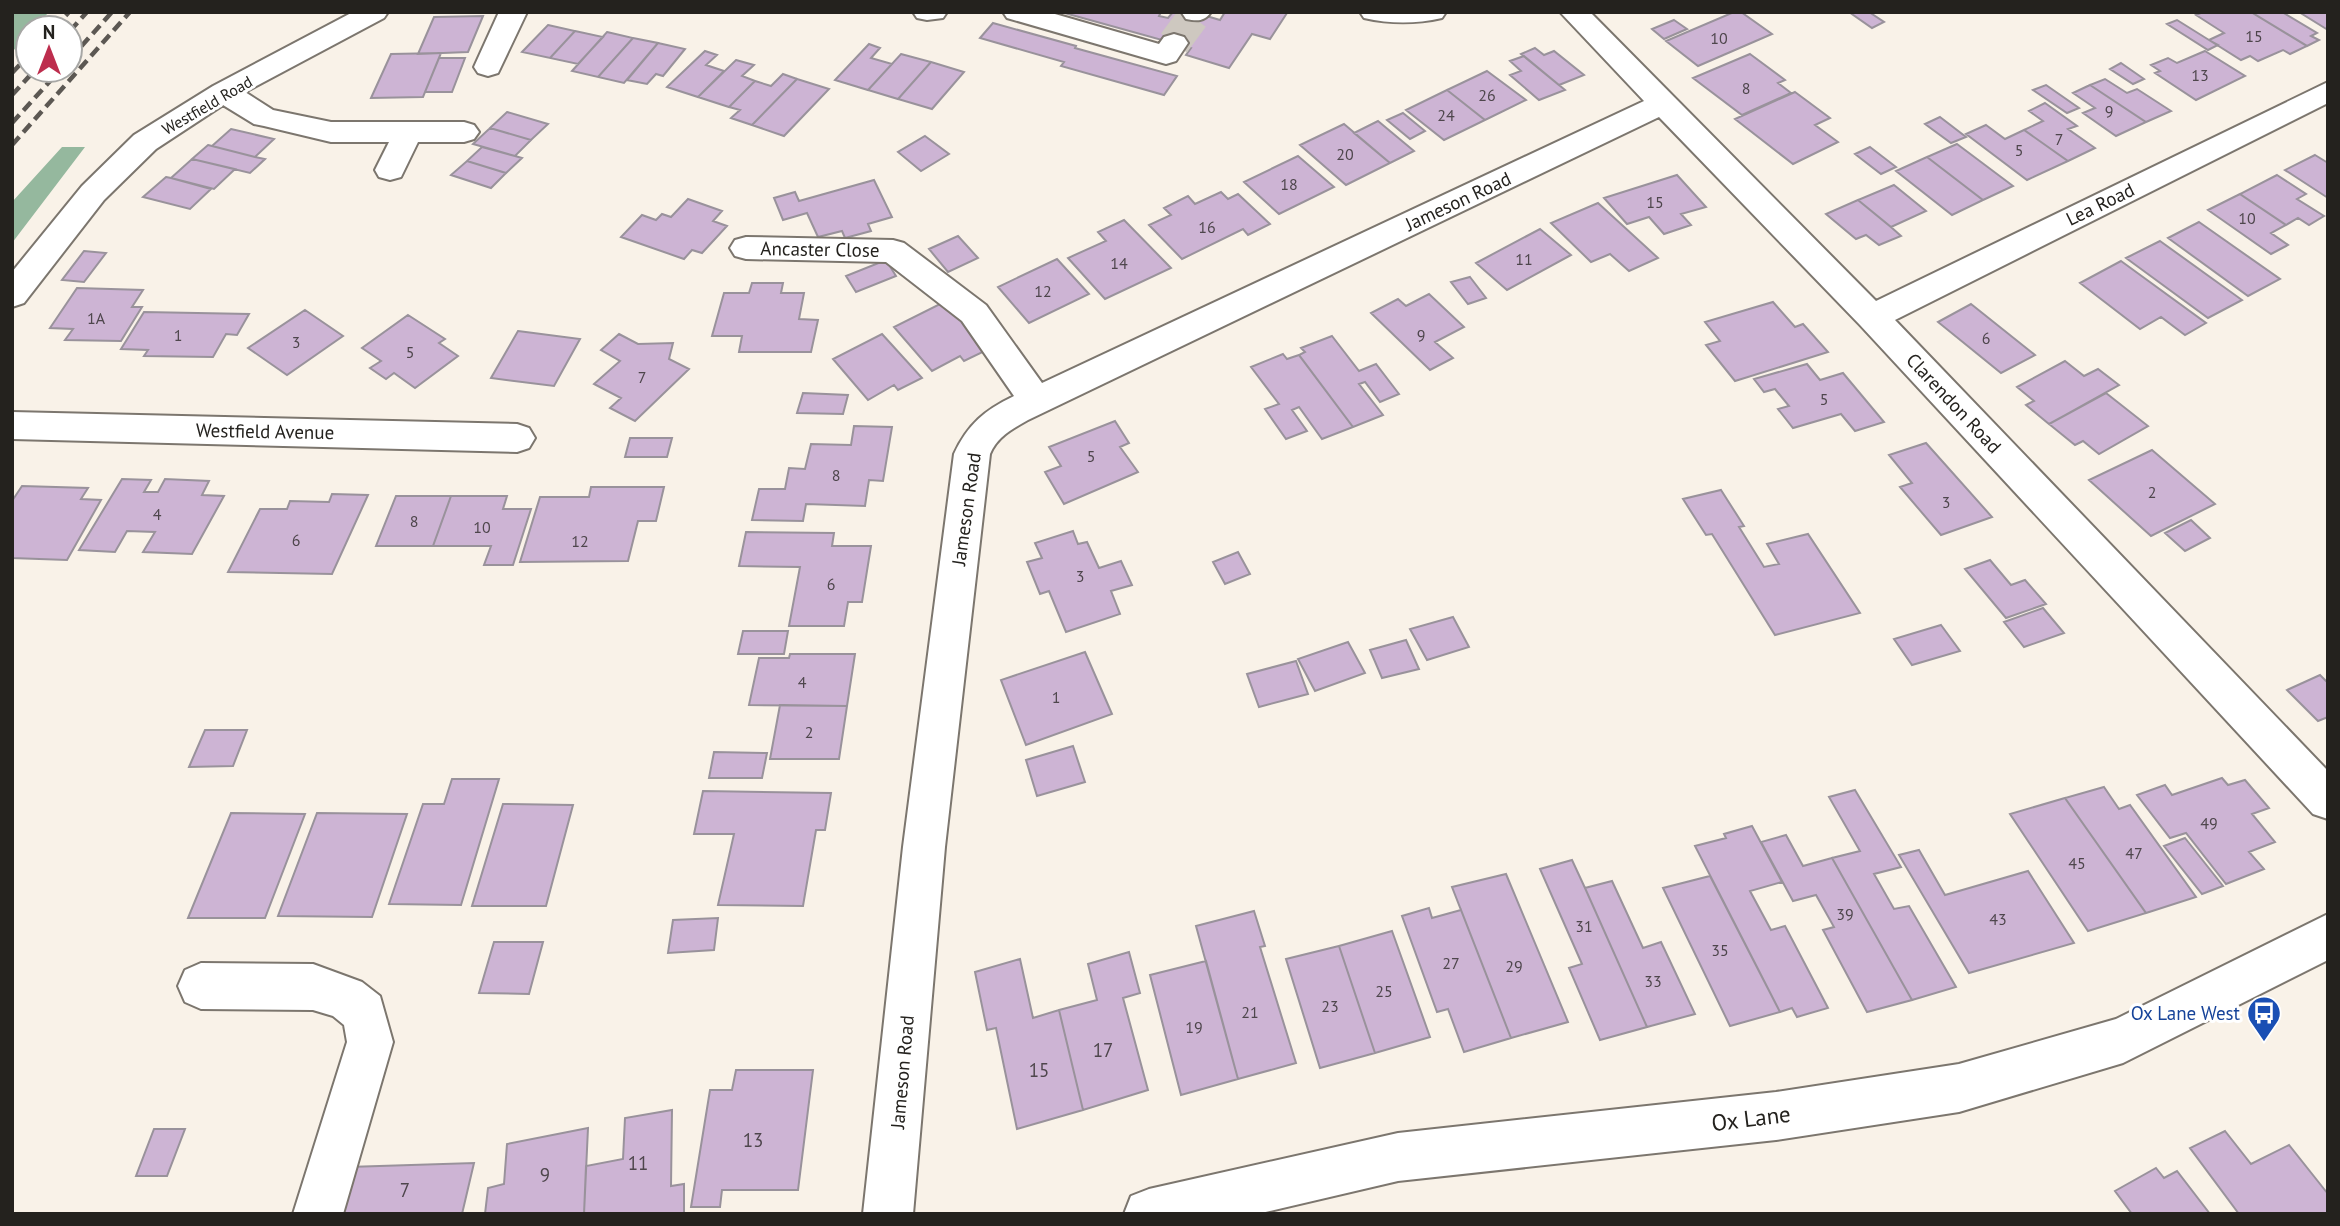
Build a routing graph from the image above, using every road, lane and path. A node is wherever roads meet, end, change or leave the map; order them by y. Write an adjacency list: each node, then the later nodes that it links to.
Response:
1 (374, 12): 10 (street, Westfield Road)
2 (513, 12): 8 (street)
3 (1017, 12): 7 (street)
4 (1374, 12): 5 (street)
5 (1432, 12)
6 (1574, 12): 11 (street, Clarendon Road)
7 (1174, 43)
8 (488, 67)
9 (2328, 91): 17 (street, Lea Road)
10 (223, 92): 13 (street); 16 (street, Westfield Road)
11 (1662, 104): 17 (street, Clarendon Road); 18 (street, Jameson Road)
12 (464, 132): 13 (street)
13 (408, 133): 14 (street)
14 (390, 170)
15 (746, 248): 18 (street, Ancaster Close)
16 (12, 295)
17 (1872, 317): 21 (street, Clarendon Road)
18 (1036, 401): 25 (street, Jameson Road)
19 (12, 425): 20 (street, Westfield Avenue)
20 (517, 438)
21 (2328, 800)
22 (2328, 936): 26 (street, Ox Lane)
23 (201, 986): 24 (street)
24 (318, 1214)
25 (888, 1214)
26 (1149, 1214)

